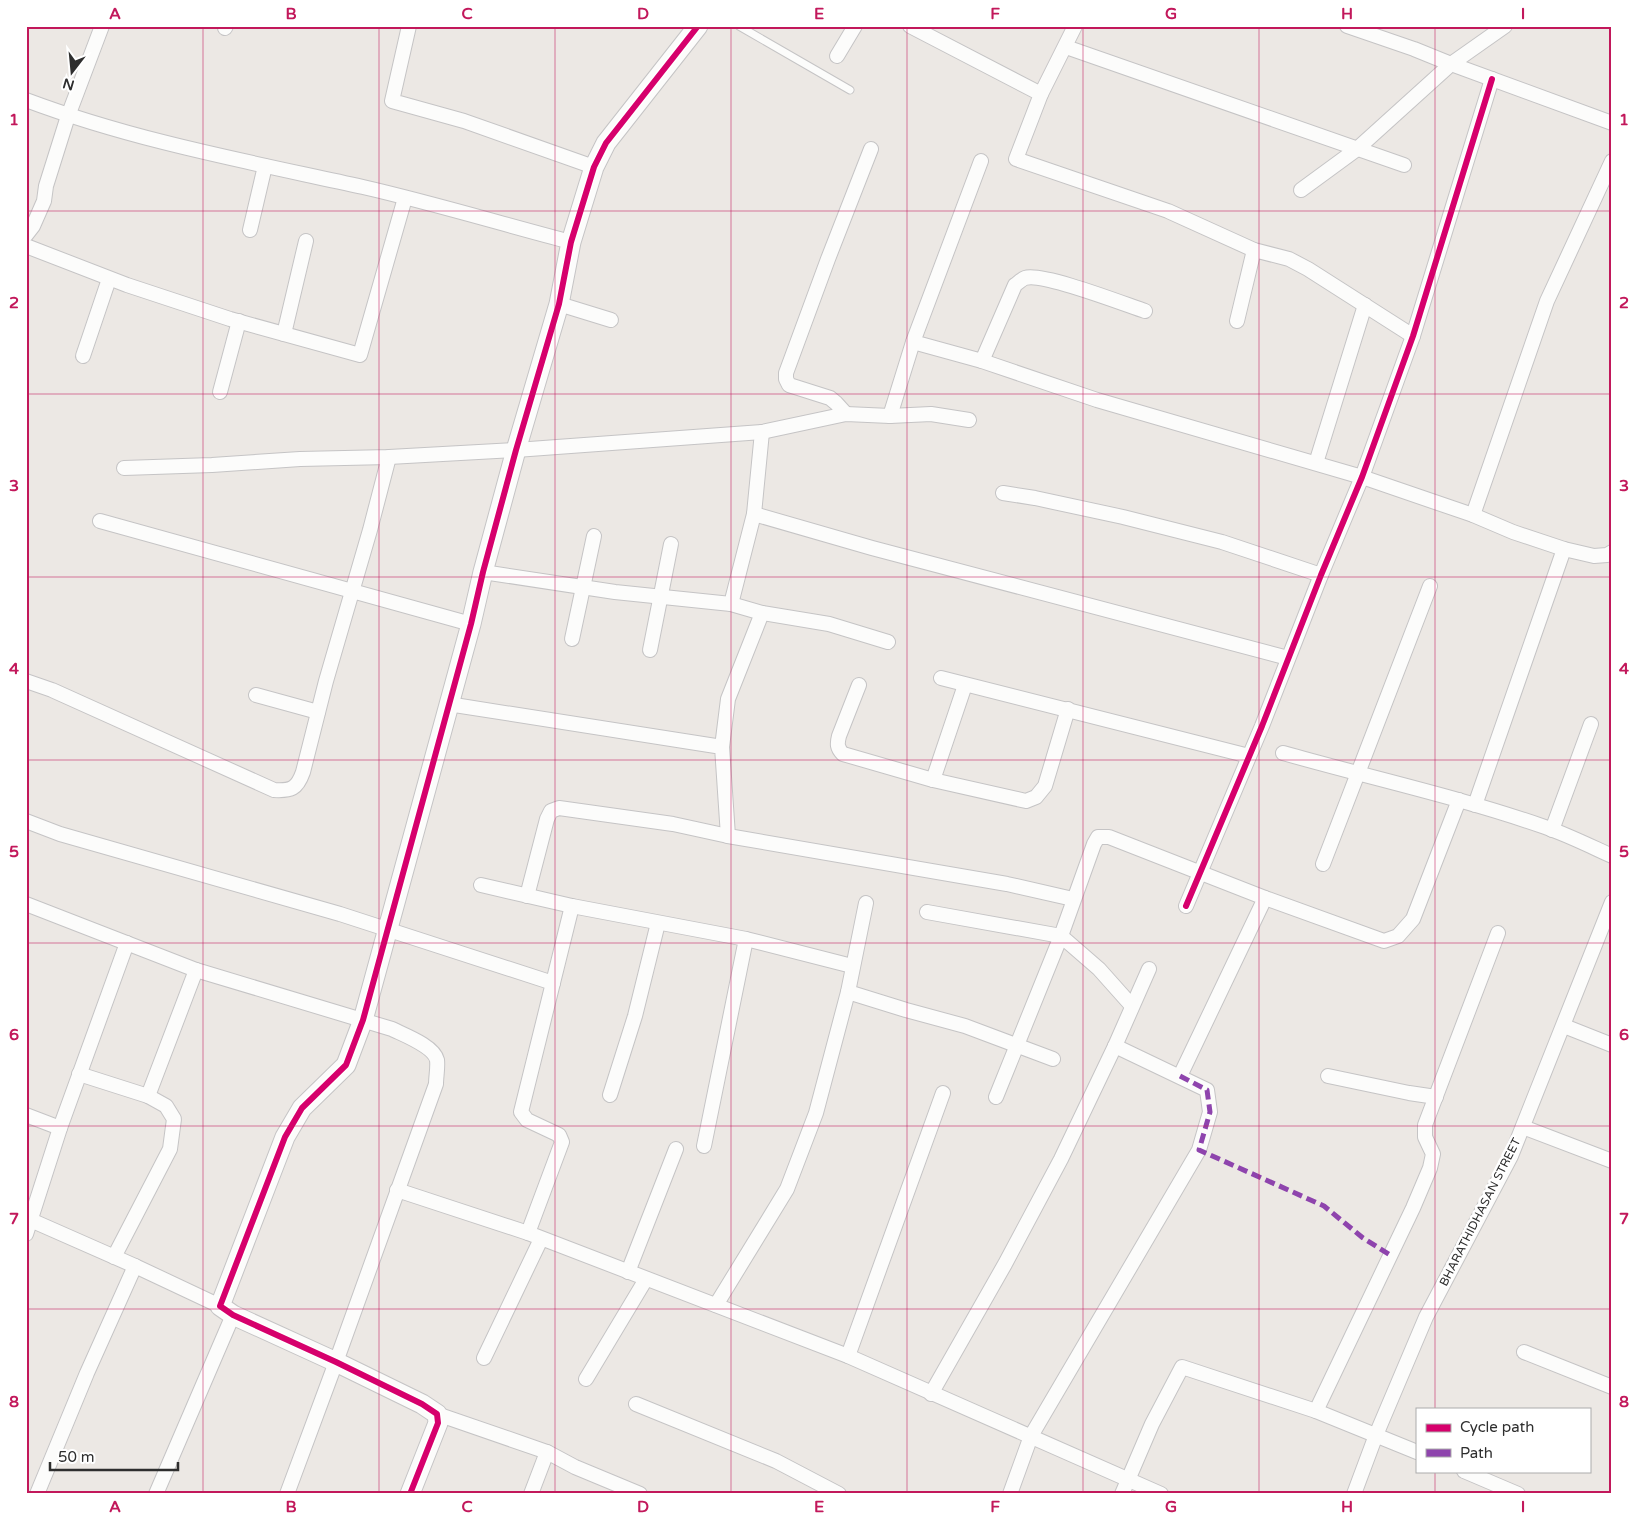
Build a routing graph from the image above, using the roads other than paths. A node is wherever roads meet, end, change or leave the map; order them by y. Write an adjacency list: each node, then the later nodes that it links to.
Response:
1 (102, 26): 17 (street)
2 (409, 26): 25 (street)
3 (698, 26): 25 (street)
4 (739, 26): 14 (lane)
5 (855, 26): 11 (street)
6 (910, 26): 15 (street)
7 (1076, 26): 10 (street)
8 (1347, 26): 12 (street)
9 (1505, 26): 12 (street)
10 (1066, 47): 15 (street); 20 (street)
11 (837, 56)
12 (1451, 64): 13 (street); 20 (street)
13 (1492, 79): 18 (street); 42 (street)
14 (850, 90)
15 (1041, 94): 33 (street)
16 (26, 100): 17 (street)
17 (68, 116): 24 (street); 29 (street)
18 (1612, 123)
19 (872, 149): 47 (street)
20 (1357, 149): 23 (street); 26 (street)
21 (981, 161): 43 (street)
22 (1612, 161): 58 (street)
23 (1404, 165)
24 (265, 166): 27 (street); 28 (street)
25 (594, 166): 31 (street)
26 (1301, 190)
27 (405, 198): 31 (street); 41 (street)
28 (250, 230)
29 (26, 235)
30 (306, 241): 41 (street)
31 (571, 242): 35 (street)
32 (26, 246): 34 (street)
33 (1254, 250): 36 (street); 40 (street)
34 (109, 279): 39 (street); 44 (street)
35 (559, 304): 38 (street); 51 (street)
36 (1364, 305): 42 (street); 53 (street)
37 (1145, 311): 45 (street)
38 (611, 320)
39 (239, 321): 41 (street); 46 (street)
40 (1237, 321)
41 (284, 334)
42 (1413, 336): 55 (street)
43 (913, 342): 45 (street); 48 (street)
44 (83, 356)
45 (982, 362): 53 (street)
46 (220, 392)
47 (846, 414): 48 (street); 50 (street)
48 (890, 416): 49 (street)
49 (969, 420)
50 (762, 432): 51 (street); 57 (street)
51 (516, 450): 52 (street); 64 (street)
52 (389, 457): 54 (street); 68 (street)
53 (1316, 463): 55 (street)
54 (124, 468)
55 (1362, 477): 58 (street); 65 (street)
56 (1003, 493): 65 (street)
57 (754, 514): 70 (street); 76 (street)
58 (1473, 515): 62 (street)
59 (100, 521): 68 (street)
60 (594, 536): 67 (street)
61 (671, 544): 69 (street)
62 (1564, 549): 63 (street); 92 (street)
63 (1612, 552)
64 (483, 572): 67 (street); 72 (street)
65 (1321, 575): 76 (street)
66 (1430, 586): 89 (street)
67 (583, 587): 69 (street); 73 (street)
68 (353, 591): 72 (street); 84 (street)
69 (662, 597): 70 (street); 75 (street)
70 (731, 604): 71 (street)
71 (762, 613): 74 (street); 86 (street)
72 (471, 624): 82 (street)
73 (572, 639)
74 (888, 642)
75 (650, 650)
76 (1288, 658): 88 (street)
77 (941, 678): 80 (street)
78 (26, 681): 84 (street)
79 (859, 685): 90 (street)
80 (965, 685): 83 (street); 90 (street)
81 (256, 695): 84 (street)
82 (448, 704): 86 (street); 110 (street)
83 (1068, 710): 88 (street); 90 (street)
84 (318, 712)
85 (1591, 724): 94 (street)
86 (722, 747): 95 (street)
87 (1284, 753): 89 (street)
88 (1249, 756): 98 (street)
89 (1357, 774): 91 (street); 97 (street)
90 (933, 780)
91 (1459, 800): 92 (street); 101 (street)
92 (1475, 805): 94 (street)
93 (26, 821): 110 (street)
94 (1552, 830): 96 (street)
95 (728, 836): 100 (street); 102 (street)
96 (1612, 856)
97 (1323, 864)
98 (1200, 873): 101 (street); 102 (street); 107 (street)
99 (481, 886): 100 (street)
100 (527, 896): 106 (street)
101 (1265, 898): 129 (street)
102 (1073, 899): 113 (street)
103 (1612, 902): 111 (street, BHARATHIDHASAN STREET)
104 (866, 903): 116 (street)
105 (26, 904): 115 (street)
106 (572, 906): 109 (street); 119 (street)
107 (1186, 906)
108 (927, 912): 113 (street)
109 (658, 922): 114 (street); 132 (street)
110 (388, 929): 119 (street); 122 (street)
111 (1606, 931): 123 (street, BHARATHIDHASAN STREET)
112 (1498, 933): 134 (street)
113 (1061, 936): 121 (street); 124 (street)
114 (746, 939): 116 (street); 139 (street)
115 (127, 943): 118 (street); 128 (street)
116 (852, 966): 120 (street)
117 (1148, 969): 121 (street)
118 (196, 970): 122 (street); 133 (street)
119 (553, 983): 144 (street)
120 (848, 992): 124 (street); 151 (street)
121 (1132, 1006): 126 (street)
122 (363, 1020): 142 (street); 152 (street)
123 (1564, 1026): 125 (street); 137 (street, BHARATHIDHASAN STREET)
124 (1016, 1044): 127 (street); 135 (street)
125 (1612, 1045)
126 (1115, 1046): 129 (street); 159 (street)
127 (1053, 1059)
128 (79, 1074): 133 (street); 138 (street)
129 (1180, 1076): 164 (street)
130 (1328, 1076): 134 (street)
131 (943, 1093): 154 (street)
132 (610, 1095)
133 (148, 1096): 147 (street)
134 (1436, 1097): 161 (street)
135 (996, 1098)
136 (26, 1115): 138 (street)
137 (1523, 1127): 141 (street); 163 (street, BHARATHIDHASAN STREET)
138 (60, 1128): 143 (street)
139 (704, 1146)
140 (676, 1149): 149 (street)
141 (1612, 1160)
142 (397, 1190): 144 (street); 156 (street)
143 (29, 1219): 145 (street); 147 (street)
144 (528, 1233): 146 (street)
145 (26, 1234)
146 (541, 1239): 149 (street); 155 (street)
147 (114, 1258): 148 (street)
148 (135, 1266): 152 (street); 169 (street)
149 (628, 1272): 150 (street)
150 (646, 1279): 151 (street); 157 (street)
151 (716, 1305): 154 (street)
152 (226, 1310): 156 (street); 170 (street)
153 (1524, 1352): 158 (street)
154 (848, 1356): 159 (street)
155 (484, 1358)
156 (336, 1362): 162 (street); 171 (street)
157 (586, 1379)
158 (1612, 1387)
159 (931, 1394): 164 (street)
160 (636, 1404): 175 (street)
161 (1316, 1411): 163 (street); 168 (street)
162 (437, 1414): 165 (street); 172 (street)
163 (1376, 1435): 166 (street); 179 (street, BHARATHIDHASAN STREET)
164 (1031, 1436): 168 (street); 176 (street)
165 (547, 1452): 173 (street); 174 (street)
166 (1416, 1452)
167 (1466, 1472): 180 (street)
168 (1127, 1480): 177 (street); 178 (street)
169 (37, 1494)
170 (156, 1494)
171 (287, 1494)
172 (410, 1494)
173 (530, 1494)
174 (640, 1494)
175 (839, 1494)
176 (1010, 1494)
177 (1122, 1494)
178 (1161, 1494)
179 (1354, 1494)
180 (1518, 1494)

